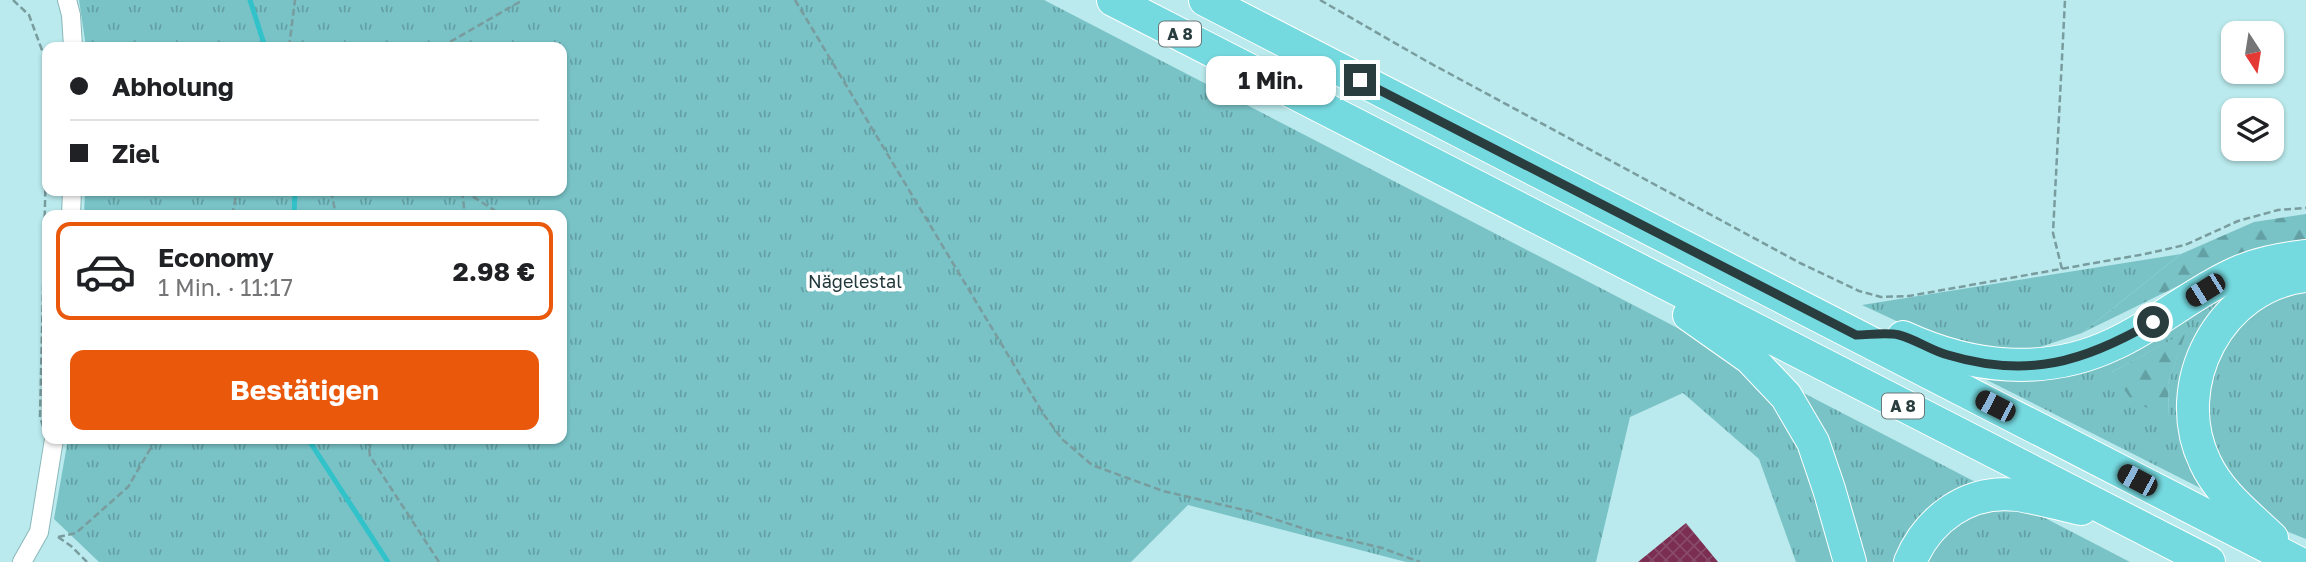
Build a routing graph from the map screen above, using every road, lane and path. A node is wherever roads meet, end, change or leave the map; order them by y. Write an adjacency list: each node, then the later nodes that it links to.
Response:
1 (13, 0): 13 (path)
2 (67, 0): 10 (street)
3 (295, 0): 11 (path)
4 (523, 0): 12 (path)
5 (795, 0): 35 (path)
6 (1113, 0): 20 (highway, A 8)
7 (1205, 0): 22 (highway, A 8)
8 (1320, 0): 18 (path)
9 (2065, 0): 18 (path)
10 (73, 42)
11 (290, 42)
12 (450, 42)
13 (42, 50)
14 (471, 196): 16 (path)
15 (2306, 208): 18 (path)
16 (494, 210)
17 (2306, 256): 22 (highway)
18 (2062, 268)
19 (2306, 276): 39 (highway)
20 (1680, 292): 29 (highway, A 8); 36 (highway)
21 (42, 332): 23 (path)
22 (1856, 335): 39 (highway, A 8)
23 (42, 424)
24 (48, 444): 28 (path)
25 (54, 444): 28 (street)
26 (153, 444): 30 (path)
27 (369, 444): 34 (path)
28 (52, 460): 32 (street)
29 (2126, 520): 37 (highway); 38 (highway, A 8)
30 (58, 537)
31 (71, 546): 33 (path)
32 (22, 562)
33 (87, 562)
34 (439, 562)
35 (1420, 562)
36 (1850, 562)
37 (1910, 562)
38 (2209, 562)
39 (2297, 562)

